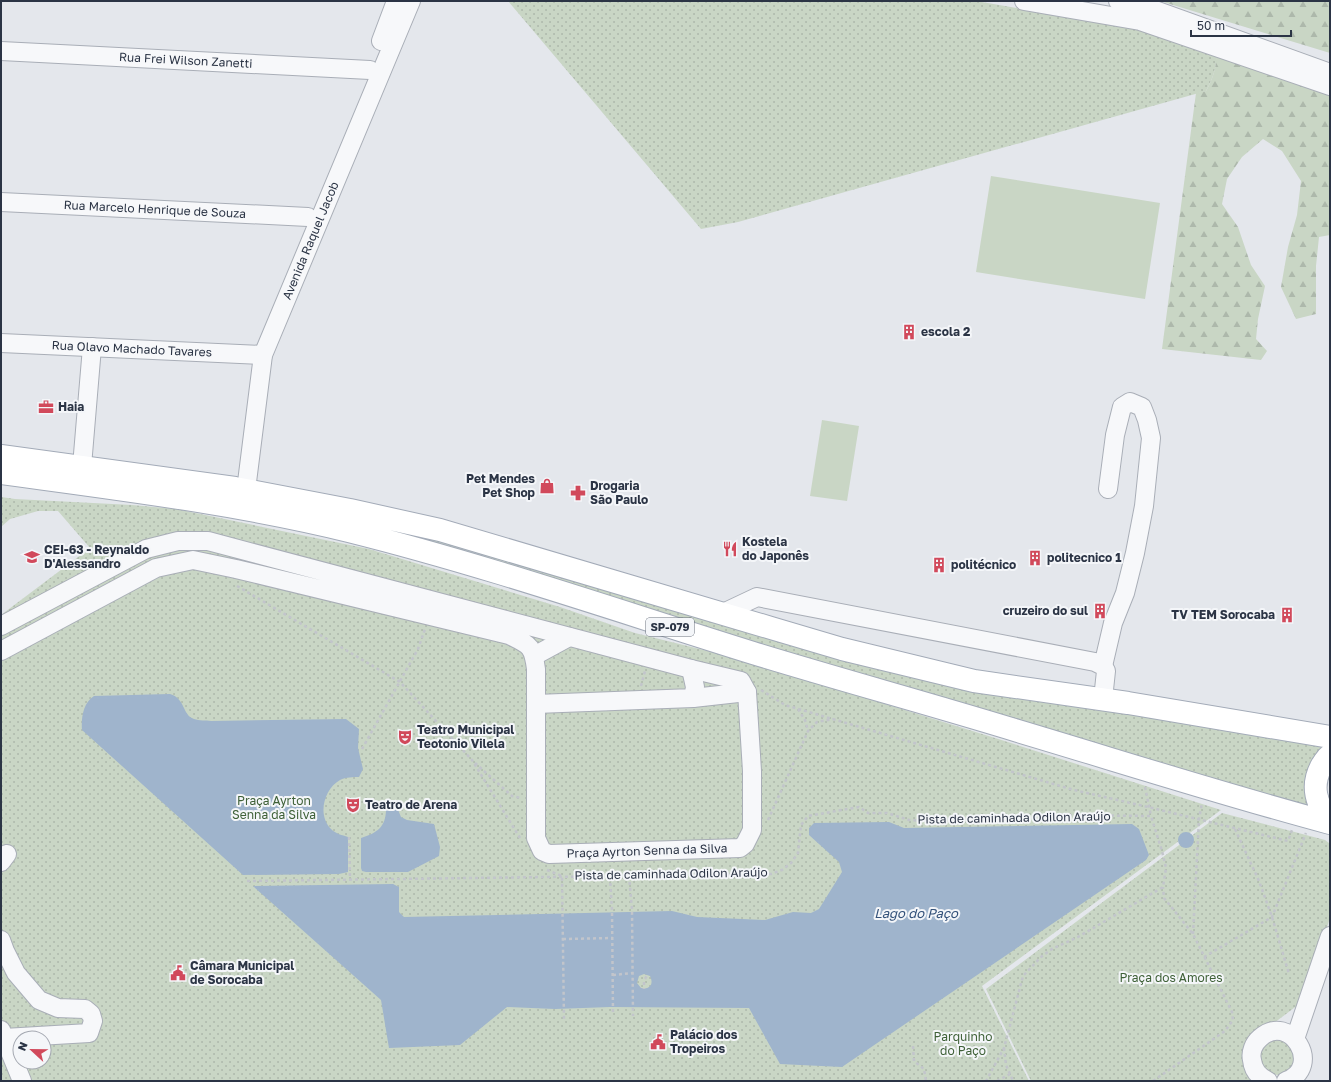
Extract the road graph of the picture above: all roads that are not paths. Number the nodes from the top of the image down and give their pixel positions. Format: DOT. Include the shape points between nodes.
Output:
graph roads {
  1 [pos="396,1"];
  2 [pos="411,1"];
  3 [pos="1024,1"];
  4 [pos="1118,1"];
  5 [pos="1,51"];
  6 [pos="370,70"];
  7 [pos="1330,73"];
  8 [pos="1330,86"];
  9 [pos="1,202"];
  10 [pos="308,217"];
  11 [pos="1,343"];
  12 [pos="92,347"];
  13 [pos="257,354"];
  14 [pos="1,456"];
  15 [pos="82,466"];
  16 [pos="1,473"];
  17 [pos="240,489"];
  18 [pos="1108,489"];
  19 [pos="721,614"];
  20 [pos="1,626"];
  21 [pos="569,637"];
  22 [pos="532,650"];
  23 [pos="1,651"];
  24 [pos="1103,666"];
  25 [pos="691,669"];
  26 [pos="746,692"];
  27 [pos="694,698"];
  28 [pos="1103,700"];
  29 [pos="536,704"];
  30 [pos="1330,737"];
  31 [pos="1330,756"];
  32 [pos="1317,819"];
  33 [pos="1330,936"];
  34 [pos="1,940"];
  35 [pos="3,1034"];
  36 [pos="1295,1039"];
  37 [pos="1295,1079"];
  38 [pos="22,1081"];
  39 [pos="1268,1081"];
  1 -- 6 [label="street, Avenida Raquel Jacob"];
  2 -- 13 [label="street, Avenida Raquel Jacob"];
  3 -- 8 [label="street" via="1140,21"];
  4 -- 7 [label="street" via="1141,5"];
  5 -- 6 [label="street, Rua Frei Wilson Zanetti"];
  6 -- 10 [label="street, Avenida Raquel Jacob"];
  9 -- 10 [label="street, Rua Marcelo Henrique de Souza"];
  10 -- 13 [label="street, Avenida Raquel Jacob"];
  11 -- 12 [label="street, Rua Olavo Machado Tavares"];
  12 -- 13 [label="street, Rua Olavo Machado Tavares"];
  12 -- 15 [label="street"];
  13 -- 17 [label="street, Avenida Raquel Jacob"];
  14 -- 15 [label="main road, SP-079"];
  15 -- 17 [label="main road, SP-079"];
  16 -- 32 [label="main road, SP-079" via="153,493 240,508 425,551 757,654"];
  17 -- 19 [label="main road, SP-079" via="440,530"];
  18 -- 24 [label="street" via="1115,435 1122,407 1130,402 1142,407 1147,420 1151,438 1149,459 1135,553 1125,593 1113,623"];
  19 -- 24 [label="street" via="757,597 1095,662"];
  19 -- 28 [label="main road, SP-079" via="842,649 974,681"];
  20 -- 21 [label="street" via="146,549 178,541 208,541"];
  21 -- 22 [label="street"];
  21 -- 25 [label="street"];
  22 -- 23 [label="street" via="510,635 193,560 156,568"];
  22 -- 29 [label="street, Praça Ayrton Senna da Silva" via="536,669"];
  24 -- 28 [label="street" via="1106,671"];
  25 -- 26 [label="street" via="740,681"];
  25 -- 27 [label="street" via="695,687"];
  26 -- 27 [label="street"];
  26 -- 29 [label="street, Praça Ayrton Senna da Silva" via="752,771 752,830 740,848 548,854 542,850 536,838"];
  27 -- 29 [label="street"];
  28 -- 30 [label="main road, SP-079"];
  31 -- 32 [label="main road" via="1316,775 1315,791 1321,810"];
  33 -- 36 [label="street"];
  34 -- 35 [label="street" via="16,972 39,1000 58,1008 84,1009 91,1014 93,1021 89,1033"];
  35 -- 38 [label="street"];
  36 -- 37 [label="street" via="1303,1053 1303,1061"];
  36 -- 39 [label="street" via="1280,1031 1264,1035 1257,1041 1251,1057 1253,1066 1257,1074"];
}
